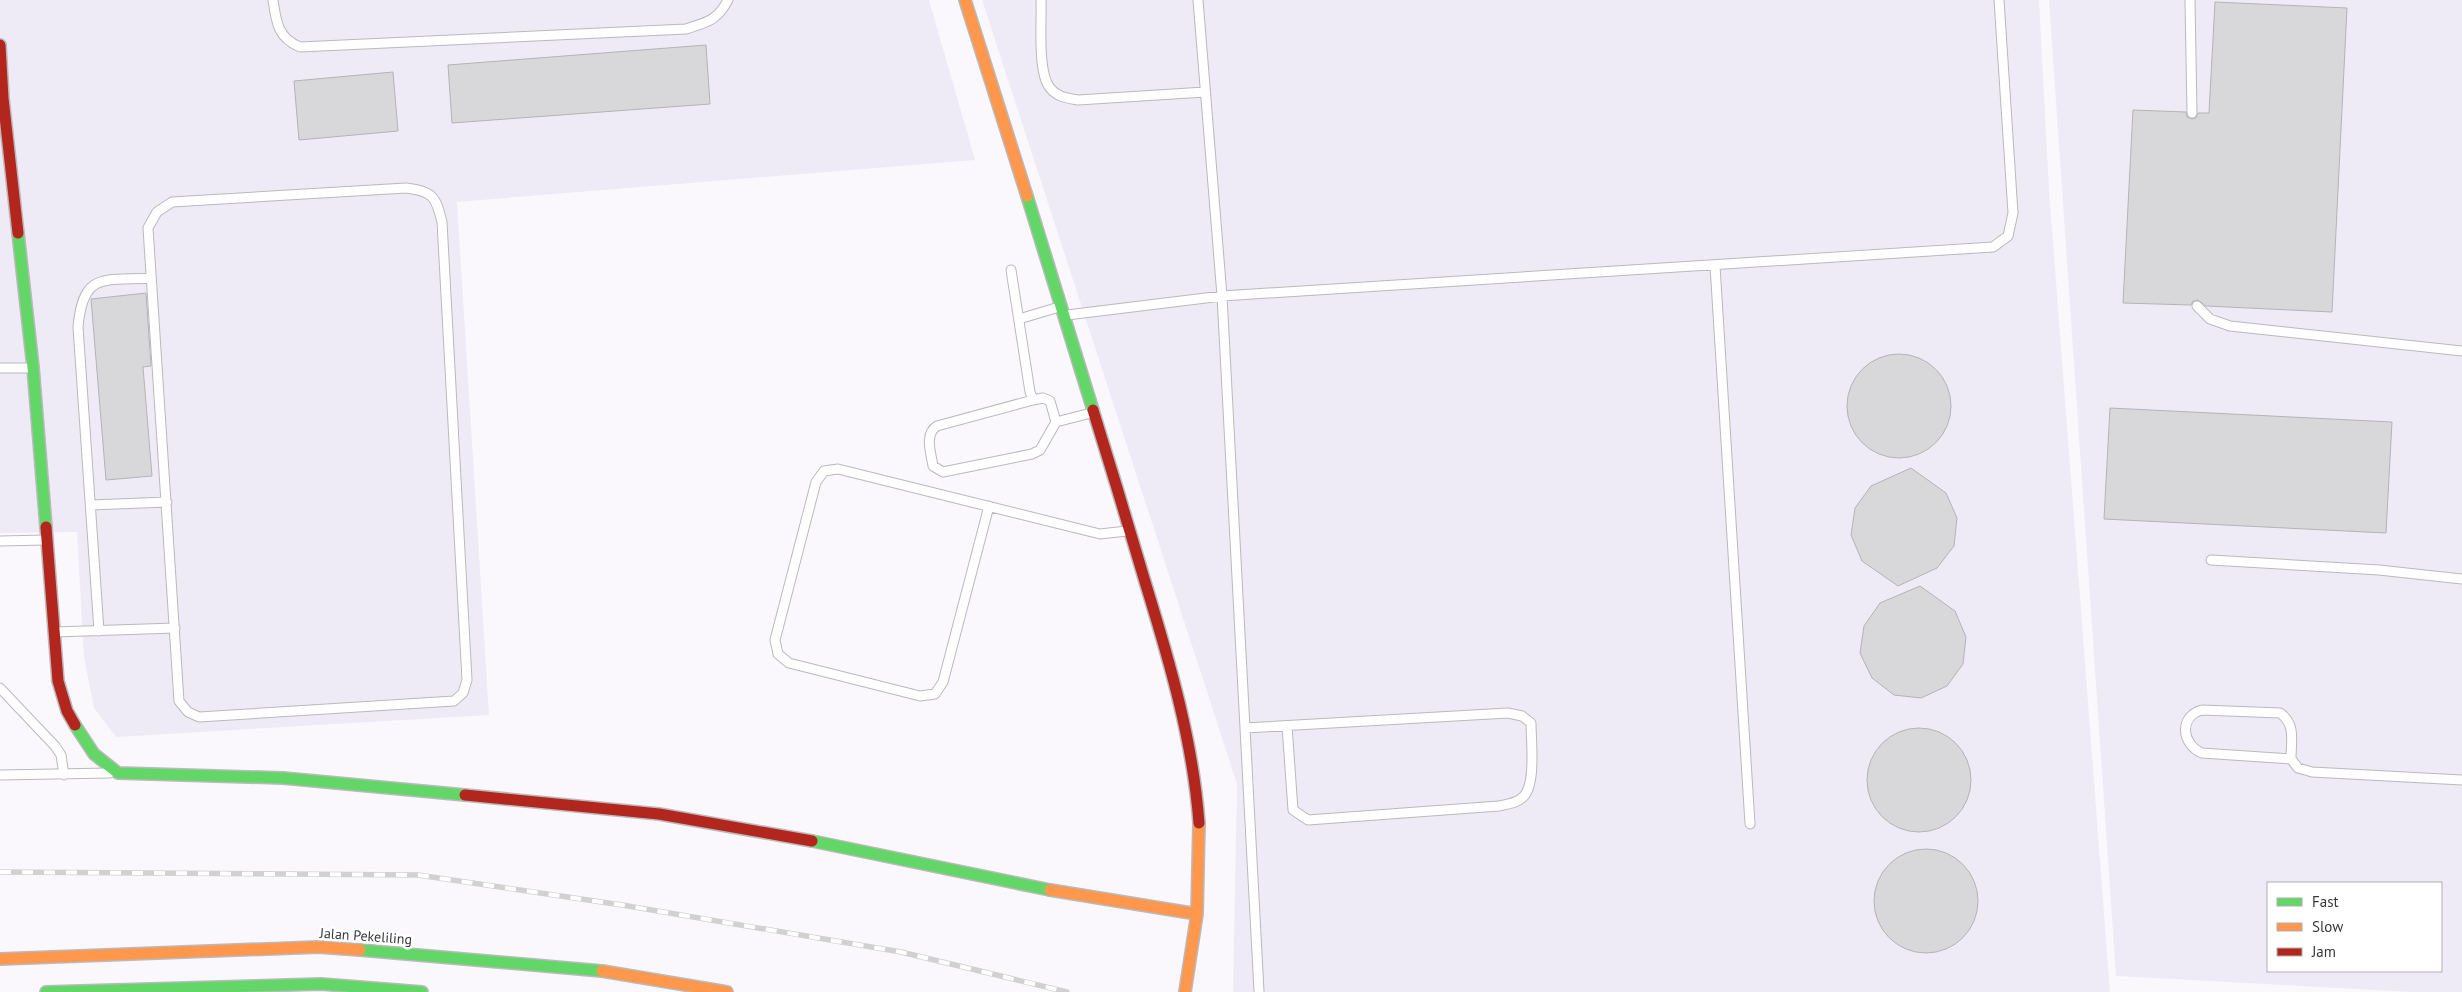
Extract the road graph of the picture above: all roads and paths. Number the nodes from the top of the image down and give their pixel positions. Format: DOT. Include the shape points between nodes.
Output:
graph roads {
  1 [pos="273,0"];
  2 [pos="728,0"];
  3 [pos="964,0"];
  4 [pos="1041,0"];
  5 [pos="1198,0"];
  6 [pos="1998,0"];
  7 [pos="2190,0"];
  8 [pos="0,44"];
  9 [pos="1205,92"];
  10 [pos="2,98"];
  11 [pos="2192,112"];
  12 [pos="1715,266"];
  13 [pos="1011,270"];
  14 [pos="151,278"];
  15 [pos="1222,296"];
  16 [pos="2197,306"];
  17 [pos="1063,311"];
  18 [pos="1019,319"];
  19 [pos="2462,351"];
  20 [pos="0,368"];
  21 [pos="33,368"];
  22 [pos="1033,400"];
  23 [pos="1094,413"];
  24 [pos="1056,422"];
  25 [pos="167,502"];
  26 [pos="91,505"];
  27 [pos="988,506"];
  28 [pos="1129,530"];
  29 [pos="48,540"];
  30 [pos="0,541"];
  31 [pos="2211,560"];
  32 [pos="2462,579"];
  33 [pos="175,628"];
  34 [pos="99,631"];
  35 [pos="54,632"];
  36 [pos="0,688"];
  37 [pos="1287,726"];
  38 [pos="1245,728"];
  39 [pos="2291,759"];
  40 [pos="118,773"];
  41 [pos="0,775"];
  42 [pos="64,775"];
  43 [pos="2462,780"];
  44 [pos="1750,824"];
  45 [pos="1197,914"];
  46 [pos="0,960"];
  47 [pos="1259,991"];
  48 [pos="46,992"];
  49 [pos="422,992"];
  50 [pos="727,992"];
  51 [pos="1185,992"];
  1 -- 2 [label="lane" via="276,26 283,37 300,47 686,29 713,20"];
  3 -- 17 [label="street"];
  4 -- 9 [label="lane" via="1044,74 1050,88 1060,97 1078,100"];
  5 -- 9 [label="lane"];
  6 -- 12 [label="lane" via="2013,213 2010,231 2002,242 1983,249"];
  7 -- 11 [label="lane"];
  8 -- 10 [label="street"];
  9 -- 15 [label="lane"];
  10 -- 21 [label="street"];
  12 -- 15 [label="lane"];
  12 -- 44 [label="lane"];
  13 -- 18 [label="lane"];
  14 -- 25 [label="lane"];
  14 -- 26 [label="lane" via="103,282 88,288 82,299 78,327"];
  14 -- 33 [label="lane" via="148,228 157,212 172,202 406,188 424,190 437,201 442,222 467,680 463,693 454,701 199,717 188,712 179,701"];
  15 -- 17 [label="lane"];
  15 -- 38 [label="lane"];
  16 -- 19 [label="lane" via="2210,319 2230,326"];
  17 -- 18 [label="lane"];
  17 -- 23 [label="street"];
  18 -- 22 [label="lane"];
  20 -- 21 [label="lane"];
  21 -- 29 [label="street"];
  22 -- 24 [label="lane" via="1043,398 1050,401"];
  22 -- 24 [label="lane" via="937,426 929,436 933,466 943,472 1032,454 1040,450"];
  23 -- 24 [label="lane"];
  23 -- 28 [label="street"];
  25 -- 26 [label="lane"];
  25 -- 33 [label="lane"];
  26 -- 34 [label="lane"];
  27 -- 27 [label="lane" via="838,469 824,471 816,482 775,640 778,654 789,663 920,696 935,694 944,682"];
  27 -- 28 [label="lane" via="1100,534"];
  28 -- 45 [label="street" via="1171,667 1194,778 1200,833"];
  29 -- 30 [label="lane"];
  29 -- 35 [label="street"];
  31 -- 32 [label="lane" via="2379,570"];
  33 -- 34 [label="lane"];
  34 -- 35 [label="lane"];
  35 -- 40 [label="street" via="58,681 67,711 94,754"];
  36 -- 42 [label="lane" via="55,746 61,755"];
  37 -- 37 [label="lane" via="1508,713 1522,716 1531,723 1531,781 1525,795 1516,802 1499,806 1308,820 1293,810"];
  37 -- 38 [label="lane"];
  38 -- 47 [label="lane"];
  39 -- 39 [label="lane" via="2292,727 2288,718 2280,713 2202,710 2188,718 2187,741 2202,753"];
  39 -- 43 [label="lane" via="2298,768 2312,772"];
  40 -- 42 [label="lane"];
  40 -- 45 [label="street" via="283,778 659,814 854,849 1037,888"];
  41 -- 42 [label="lane"];
  45 -- 51 [label="street"];
  46 -- 50 [label="street, Jalan Pekeliling" via="319,946 590,969"];
  48 -- 49 [label="street" via="321,984"];
}
